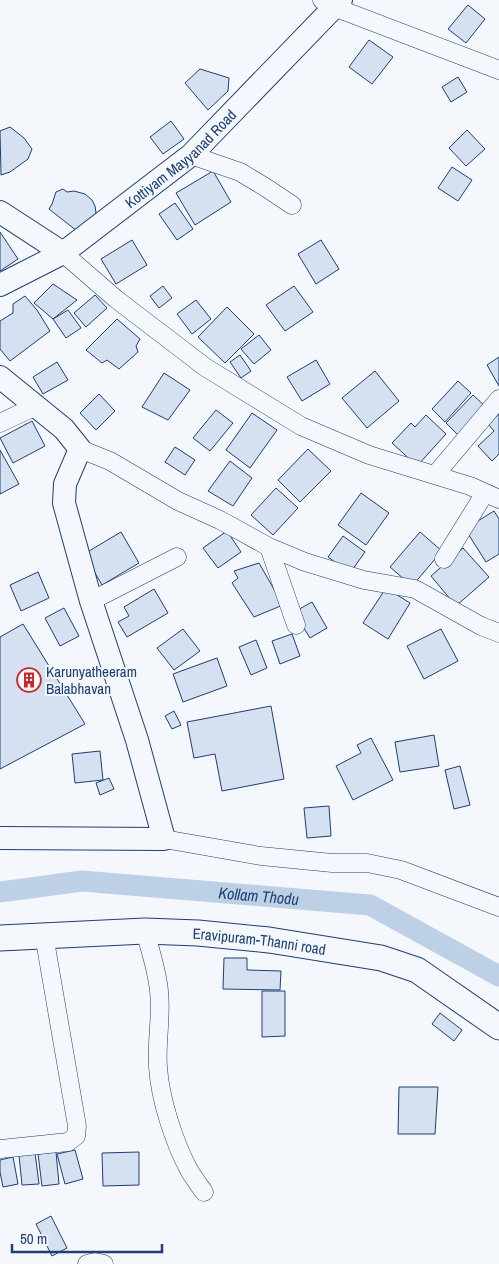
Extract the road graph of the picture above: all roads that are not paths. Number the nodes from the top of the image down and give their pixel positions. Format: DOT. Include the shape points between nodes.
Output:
graph roads {
  1 [pos="332,2"];
  2 [pos="499,70"];
  3 [pos="191,155"];
  4 [pos="292,205"];
  5 [pos="0,212"];
  6 [pos="63,253"];
  7 [pos="0,285"];
  8 [pos="0,376"];
  9 [pos="499,399"];
  10 [pos="36,406"];
  11 [pos="0,423"];
  12 [pos="80,449"];
  13 [pos="436,475"];
  14 [pos="492,496"];
  15 [pos="269,547"];
  16 [pos="177,557"];
  17 [pos="444,559"];
  18 [pos="91,601"];
  19 [pos="296,625"];
  20 [pos="499,633"];
  21 [pos="0,838"];
  22 [pos="164,839"];
  23 [pos="499,907"];
  24 [pos="145,931"];
  25 [pos="44,935"];
  26 [pos="0,938"];
  27 [pos="499,1027"];
  28 [pos="0,1149"];
  29 [pos="204,1192"];
  30 [pos="87,1264"];
  31 [pos="104,1264"];
  1 -- 2 [label="street"];
  1 -- 3 [label="street, Kottiyam Mayyanad Road"];
  3 -- 4 [label="street" via="240,172"];
  3 -- 6 [label="street, Kottiyam Mayyanad Road"];
  5 -- 6 [label="street"];
  6 -- 7 [label="street, Kottiyam Mayyanad Road"];
  6 -- 13 [label="street" via="116,299 205,367 301,426 369,455"];
  8 -- 10 [label="street"];
  9 -- 13 [label="street"];
  10 -- 11 [label="street"];
  10 -- 12 [label="street" via="64,429"];
  12 -- 15 [label="street" via="110,461 178,501"];
  12 -- 18 [label="street" via="65,484 64,502"];
  13 -- 14 [label="street"];
  14 -- 17 [label="street"];
  15 -- 19 [label="street"];
  15 -- 20 [label="street" via="364,580 415,589"];
  16 -- 18 [label="street"];
  18 -- 22 [label="street" via="137,740"];
  21 -- 22 [label="street"];
  22 -- 23 [label="street" via="261,856 367,864 401,870"];
  24 -- 25 [label="main road, Eravipuram-Thanni road"];
  24 -- 27 [label="main road, Eravipuram-Thanni road" via="269,940 381,958 417,970"];
  24 -- 29 [label="street" via="159,990 160,1086 177,1144 189,1171"];
  25 -- 26 [label="main road, Eravipuram-Thanni road"];
  25 -- 28 [label="street" via="77,1126 76,1136 68,1142"];
  30 -- 31 [label="street"];
}
